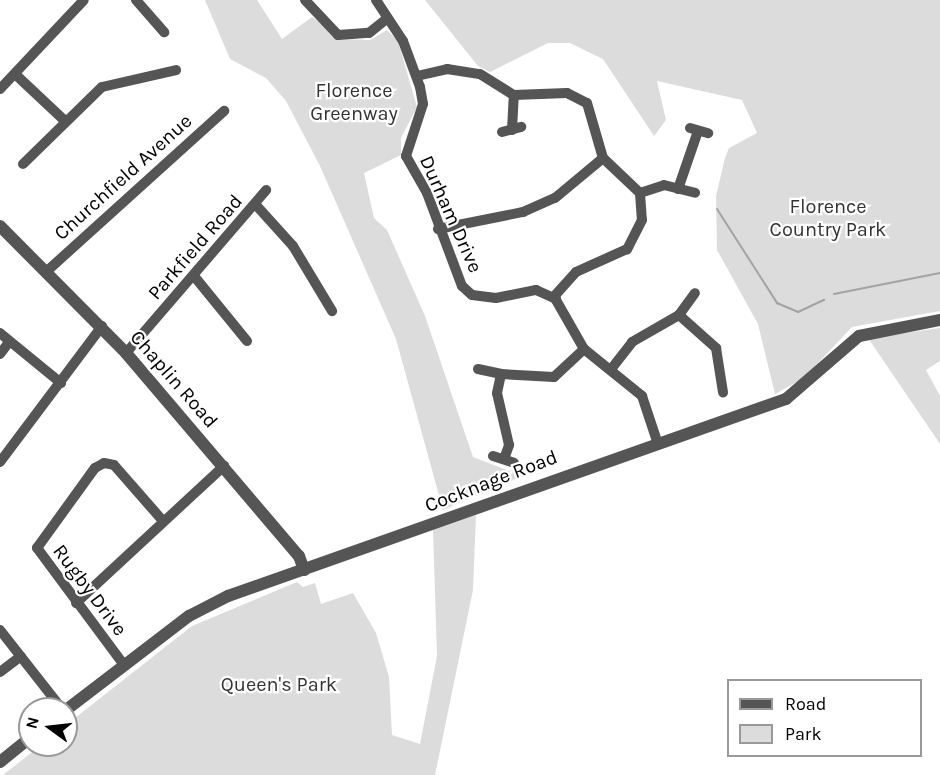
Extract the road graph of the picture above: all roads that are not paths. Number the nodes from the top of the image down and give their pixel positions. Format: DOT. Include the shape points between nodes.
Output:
graph roads {
  1 [pos="84,0"];
  2 [pos="136,0"];
  3 [pos="305,0"];
  4 [pos="376,0"];
  5 [pos="385,20"];
  6 [pos="164,32"];
  7 [pos="176,70"];
  8 [pos="15,74"];
  9 [pos="417,76"];
  10 [pos="0,89"];
  11 [pos="514,95"];
  12 [pos="224,111"];
  13 [pos="65,122"];
  14 [pos="512,130"];
  15 [pos="699,130"];
  16 [pos="603,158"];
  17 [pos="23,164"];
  18 [pos="678,189"];
  19 [pos="266,190"];
  20 [pos="640,193"];
  21 [pos="695,193"];
  22 [pos="256,205"];
  23 [pos="0,226"];
  24 [pos="438,229"];
  25 [pos="47,271"];
  26 [pos="194,276"];
  27 [pos="696,293"];
  28 [pos="556,298"];
  29 [pos="332,311"];
  30 [pos="679,315"];
  31 [pos="940,321"];
  32 [pos="102,326"];
  33 [pos="0,333"];
  34 [pos="247,341"];
  35 [pos="9,342"];
  36 [pos="584,349"];
  37 [pos="126,353"];
  38 [pos="0,354"];
  39 [pos="612,368"];
  40 [pos="478,369"];
  41 [pos="501,374"];
  42 [pos="61,383"];
  43 [pos="719,388"];
  44 [pos="657,441"];
  45 [pos="504,460"];
  46 [pos="0,462"];
  47 [pos="224,466"];
  48 [pos="163,521"];
  49 [pos="304,570"];
  50 [pos="76,603"];
  51 [pos="0,630"];
  52 [pos="21,656"];
  53 [pos="124,665"];
  54 [pos="0,672"];
  55 [pos="54,697"];
  56 [pos="78,699"];
  57 [pos="18,748"];
  58 [pos="0,762"];
  1 -- 8 [label="street"];
  2 -- 6 [label="street"];
  3 -- 5 [label="street" via="338,35 369,33"];
  4 -- 5 [label="street, Durham Drive"];
  5 -- 9 [label="street, Durham Drive" via="403,41"];
  7 -- 13 [label="street" via="102,87"];
  8 -- 10 [label="street"];
  8 -- 13 [label="street"];
  9 -- 11 [label="street" via="447,69 480,74"];
  9 -- 24 [label="street, Durham Drive" via="423,104 406,156"];
  11 -- 14 [label="street"];
  11 -- 16 [label="street" via="579,97 587,103"];
  12 -- 25 [label="street, Churchfield Avenue"];
  13 -- 17 [label="street"];
  15 -- 18 [label="street"];
  16 -- 20 [label="street"];
  16 -- 24 [label="street" via="555,198 523,212"];
  18 -- 20 [label="street" via="664,185"];
  18 -- 21 [label="street"];
  19 -- 22 [label="street, Parkfield Road"];
  20 -- 28 [label="street" via="642,220 627,249 576,272"];
  22 -- 26 [label="street, Parkfield Road"];
  22 -- 29 [label="street" via="293,246"];
  23 -- 25 [label="street, Chaplin Road"];
  24 -- 28 [label="street, Durham Drive" via="462,286 472,295 496,298 536,290"];
  25 -- 32 [label="street, Chaplin Road"];
  26 -- 34 [label="street"];
  26 -- 37 [label="street, Parkfield Road"];
  27 -- 30 [label="street"];
  28 -- 36 [label="street"];
  30 -- 39 [label="street" via="632,342"];
  30 -- 43 [label="street" via="716,348"];
  31 -- 44 [label="street, Cocknage Road" via="859,336 786,399"];
  32 -- 37 [label="street, Chaplin Road"];
  32 -- 42 [label="street"];
  33 -- 35 [label="street"];
  35 -- 38 [label="street"];
  35 -- 42 [label="street"];
  36 -- 39 [label="street"];
  36 -- 41 [label="street" via="554,376 527,379"];
  37 -- 47 [label="street, Chaplin Road"];
  39 -- 44 [label="street" via="642,396"];
  40 -- 41 [label="street"];
  41 -- 45 [label="street" via="496,393 509,445"];
  42 -- 46 [label="street"];
  44 -- 49 [label="street, Cocknage Road"];
  47 -- 48 [label="street"];
  47 -- 49 [label="street, Chaplin Road" via="299,556"];
  48 -- 50 [label="street"];
  48 -- 50 [label="street, Rugby Drive" via="114,465 95,468 37,548"];
  49 -- 53 [label="street, Cocknage Road" via="189,616"];
  50 -- 53 [label="street, Rugby Drive"];
  51 -- 52 [label="street"];
  52 -- 54 [label="street"];
  52 -- 55 [label="street"];
  53 -- 56 [label="street, Cocknage Road"];
  57 -- 58 [label="street"];
}
